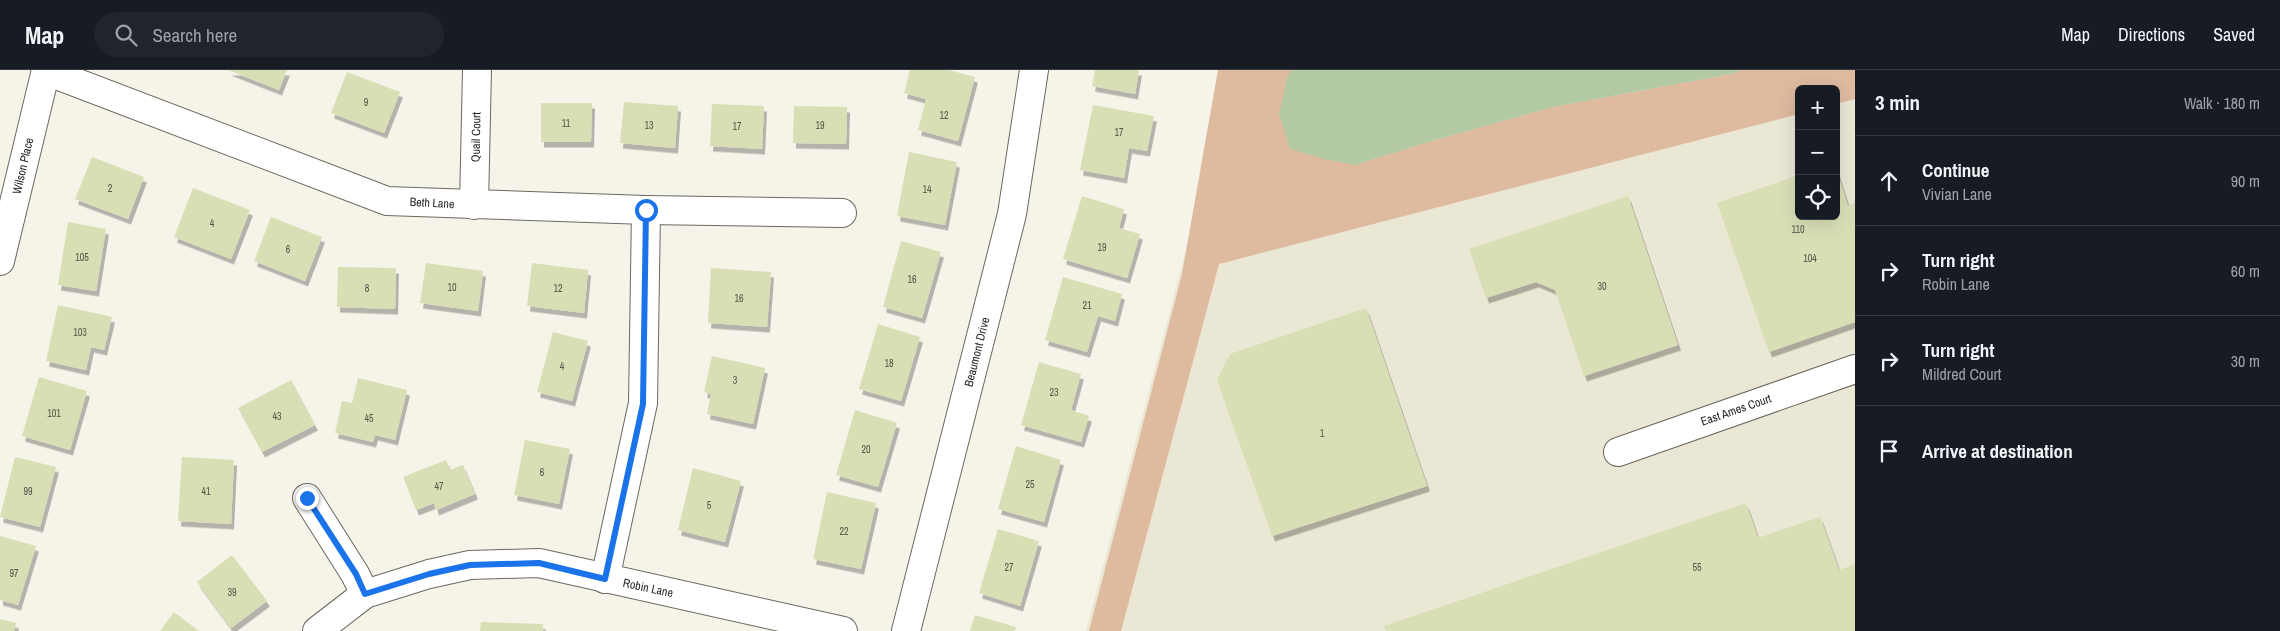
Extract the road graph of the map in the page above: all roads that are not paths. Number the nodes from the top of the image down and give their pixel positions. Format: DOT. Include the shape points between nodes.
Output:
graph roads {
  1 [pos="46,70"];
  2 [pos="477,70"];
  3 [pos="1034,70"];
  4 [pos="474,205"];
  5 [pos="646,210"];
  6 [pos="842,212"];
  7 [pos="0,261"];
  8 [pos="1855,369"];
  9 [pos="1618,452"];
  10 [pos="307,498"];
  11 [pos="605,579"];
  12 [pos="365,594"];
  13 [pos="317,631"];
  14 [pos="843,631"];
  15 [pos="906,631"];
  1 -- 4 [label="street, Beth Lane" via="387,201"];
  1 -- 7 [label="street, Wilson Place"];
  2 -- 4 [label="street, Quail Court"];
  3 -- 15 [label="street, Beaumont Drive" via="1012,214"];
  4 -- 5 [label="street, Beth Lane"];
  5 -- 6 [label="street, Beth Lane"];
  5 -- 11 [label="street" via="643,404"];
  8 -- 9 [label="street, East Ames Court"];
  10 -- 12 [label="street" via="356,574"];
  11 -- 12 [label="street, Robin Lane" via="539,563 470,565"];
  11 -- 14 [label="street, Robin Lane"];
  12 -- 13 [label="street, Robin Lane"];
}
